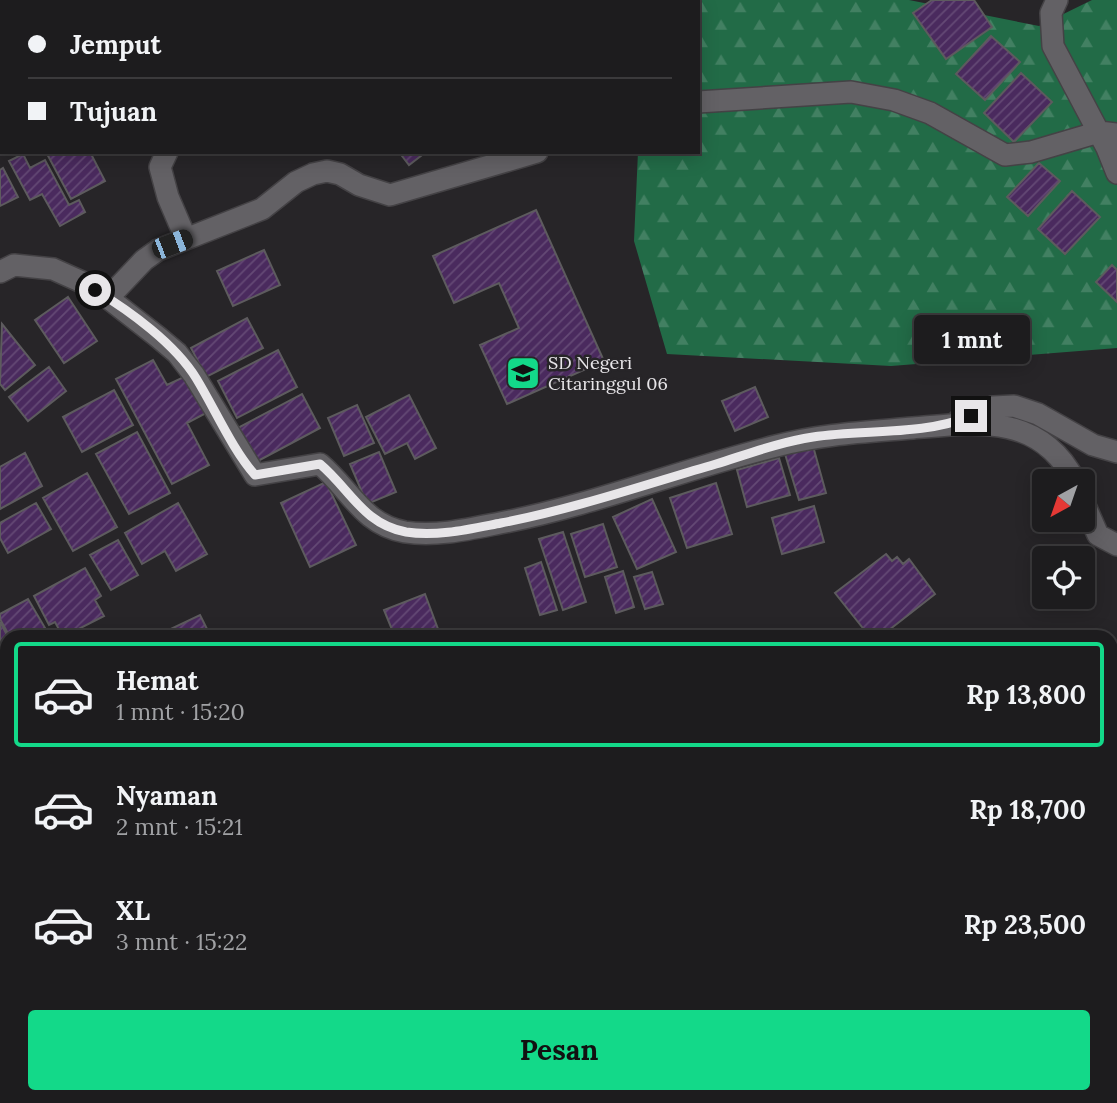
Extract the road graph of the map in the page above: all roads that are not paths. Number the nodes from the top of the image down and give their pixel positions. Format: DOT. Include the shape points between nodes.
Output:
graph roads {
  1 [pos="1056,0"];
  2 [pos="700,102"];
  3 [pos="1108,133"];
  4 [pos="166,154"];
  5 [pos="533,154"];
  6 [pos="1117,173"];
  7 [pos="186,239"];
  8 [pos="0,272"];
  9 [pos="108,298"];
  10 [pos="949,425"];
  11 [pos="1117,452"];
  12 [pos="1069,469"];
  13 [pos="1096,530"];
  14 [pos="1117,545"];
  1 -- 3 [label="street" via="1051,13 1053,46"];
  2 -- 3 [label="street" via="851,92 930,113 1005,155"];
  3 -- 6 [label="street"];
  4 -- 7 [label="street" via="160,167"];
  5 -- 7 [label="street" via="390,195 340,174 313,174 262,209"];
  7 -- 9 [label="street" via="144,260"];
  8 -- 9 [label="street" via="14,265 53,270"];
  9 -- 10 [label="street" via="177,354 255,475 320,464 375,522 406,532 455,532 555,512 813,437"];
  10 -- 11 [label="street" via="993,407 1014,406"];
  10 -- 12 [label="street" via="1026,431 1055,450"];
  13 -- 14 [label="street"];
}
